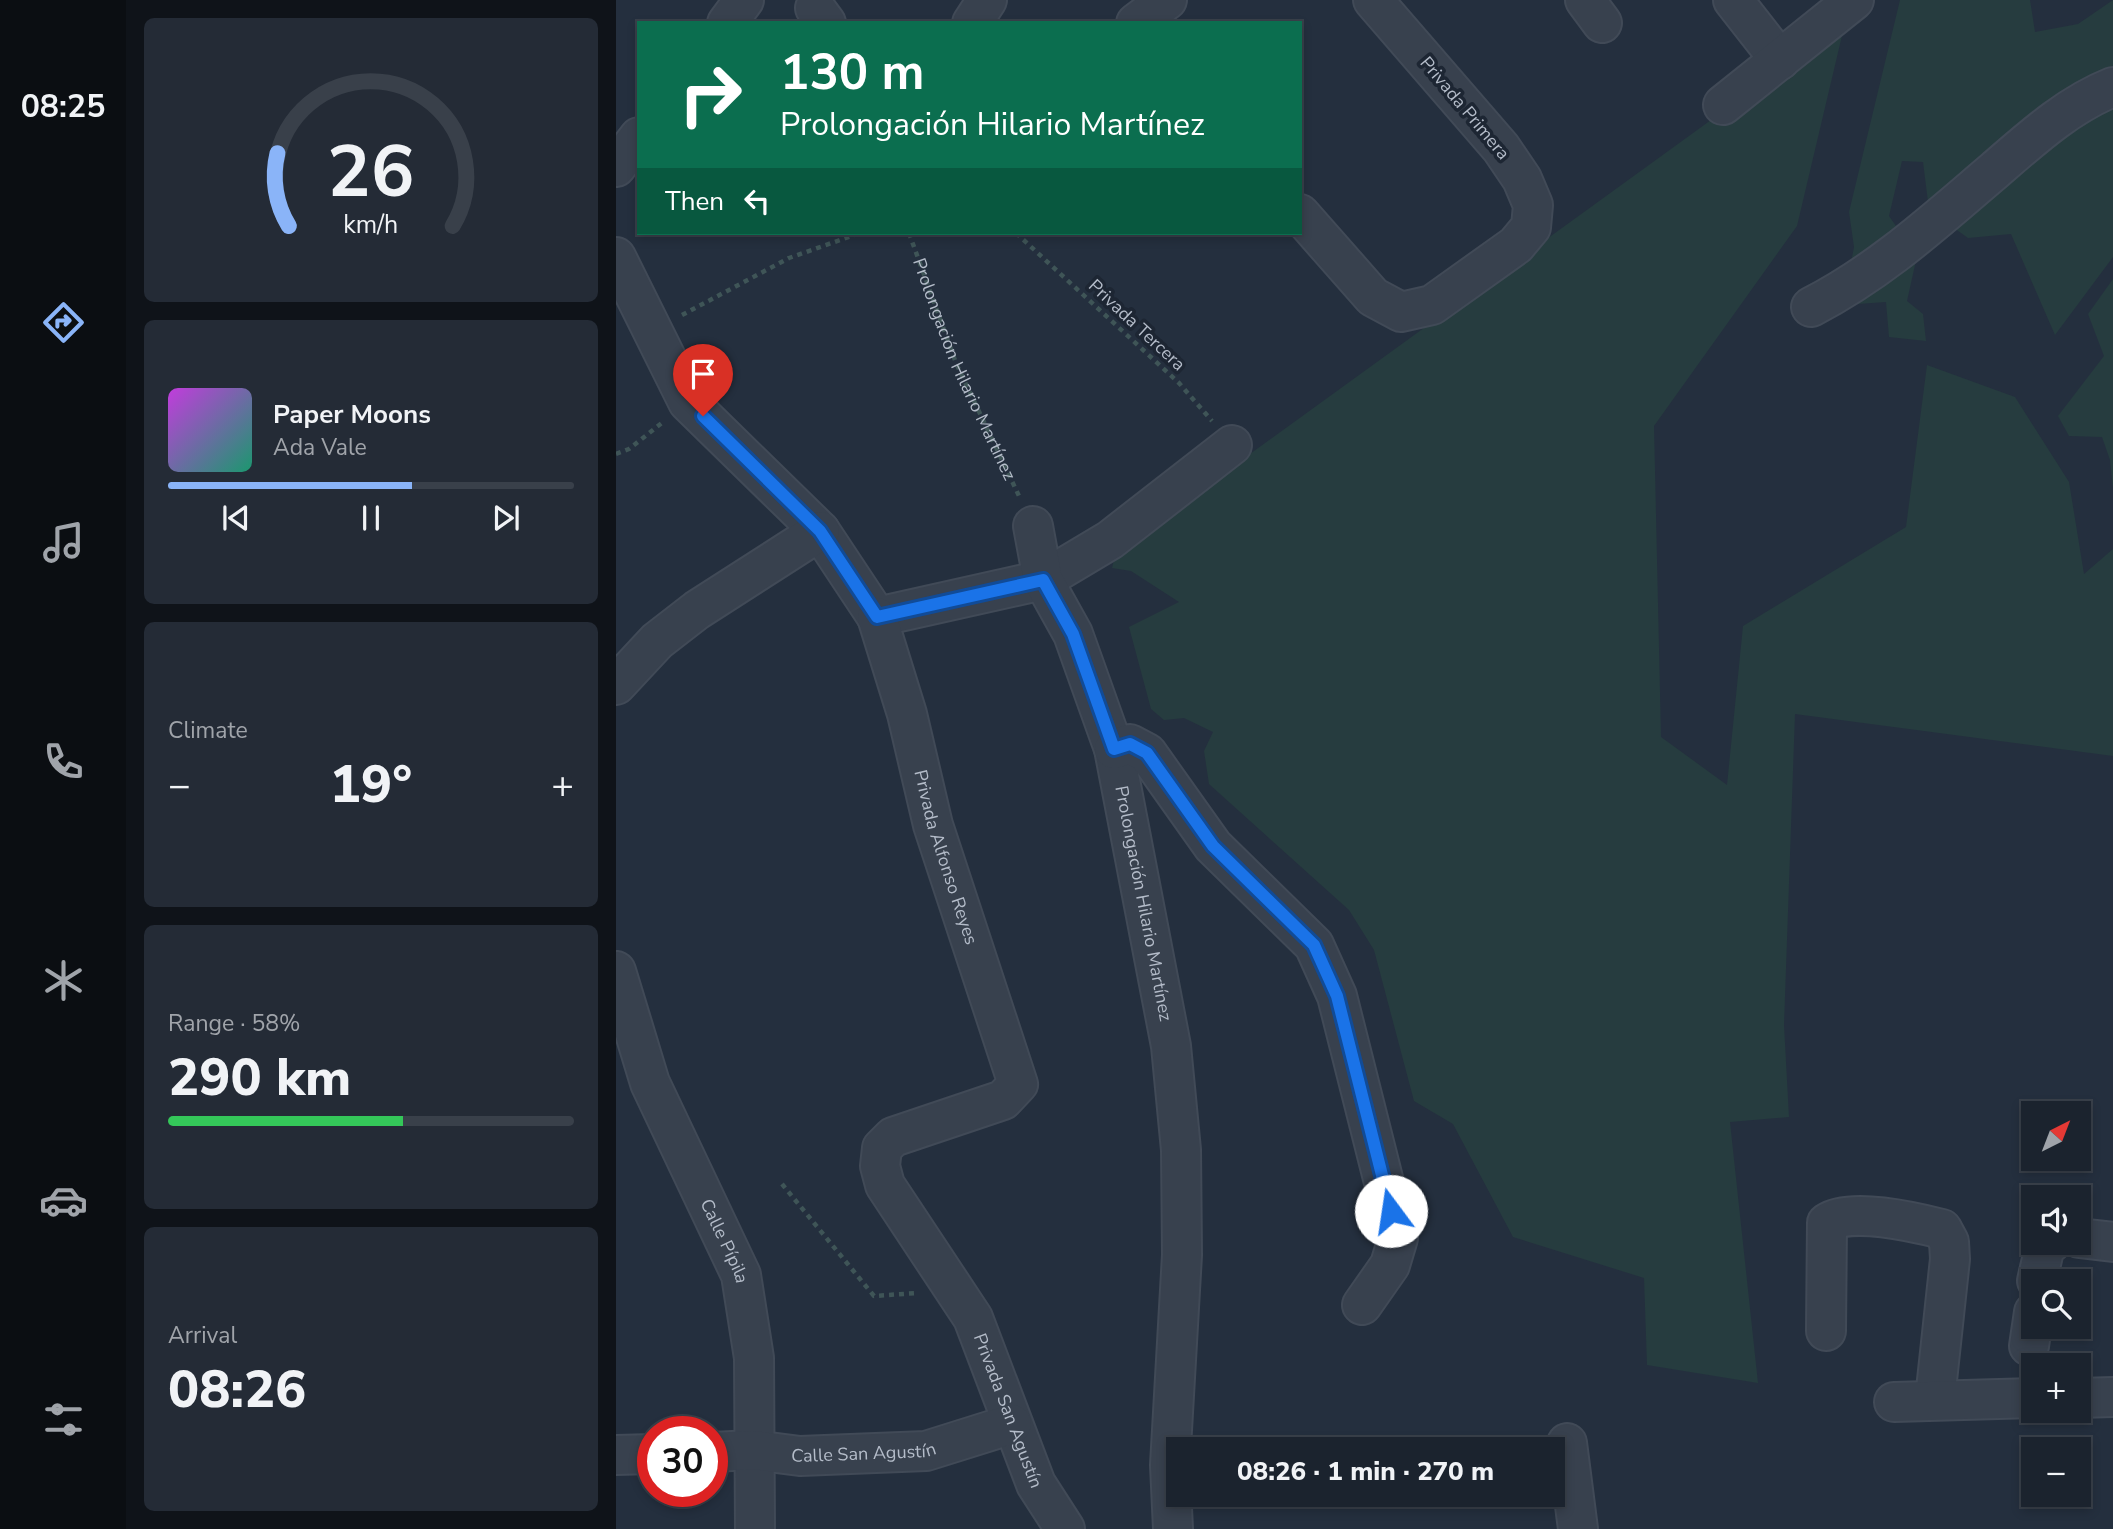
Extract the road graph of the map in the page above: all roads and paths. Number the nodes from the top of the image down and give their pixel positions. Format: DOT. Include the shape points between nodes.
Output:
graph roads {
  1 [pos="744,0"];
  2 [pos="987,0"];
  3 [pos="1167,0"];
  4 [pos="1373,0"];
  5 [pos="1733,0"];
  6 [pos="1854,0"];
  7 [pos="728,21"];
  8 [pos="973,21"];
  9 [pos="1139,21"];
  10 [pos="1780,60"];
  11 [pos="2113,87"];
  12 [pos="1723,104"];
  13 [pos="637,140"];
  14 [pos="616,167"];
  15 [pos="1302,216"];
  16 [pos="854,235"];
  17 [pos="910,235"];
  18 [pos="1018,235"];
  19 [pos="616,257"];
  20 [pos="1811,307"];
  21 [pos="653,331"];
  22 [pos="688,402"];
  23 [pos="1232,445"];
  24 [pos="616,454"];
  25 [pos="1033,526"];
  26 [pos="820,531"];
  27 [pos="1043,580"];
  28 [pos="877,617"];
  29 [pos="616,685"];
  30 [pos="1114,749"];
  31 [pos="616,971"];
  32 [pos="1013,1093"];
  33 [pos="782,1184"];
  34 [pos="2091,1239"];
  35 [pos="2113,1242"];
  36 [pos="956,1290"];
  37 [pos="1362,1305"];
  38 [pos="1826,1331"];
  39 [pos="2113,1397"];
  40 [pos="2021,1398"];
  41 [pos="2091,1398"];
  42 [pos="1935,1399"];
  43 [pos="1894,1402"];
  44 [pos="1012,1424"];
  45 [pos="1567,1443"];
  46 [pos="753,1450"];
  47 [pos="728,1451"];
  48 [pos="637,1454"];
  49 [pos="616,1455"];
  50 [pos="755,1529"];
  51 [pos="1065,1529"];
  52 [pos="1172,1529"];
  53 [pos="1578,1529"];
  1 -- 7 [label="street"];
  2 -- 8 [label="street"];
  3 -- 9 [label="street"];
  4 -- 15 [label="street, Privada Primera" via="1501,148 1533,205 1531,227 1516,245 1432,304 1401,312 1373,298"];
  5 -- 10 [label="street"];
  6 -- 10 [label="street"];
  10 -- 12 [label="street"];
  11 -- 20 [label="street" via="2088,97 2045,127 1858,283"];
  13 -- 14 [label="street"];
  16 -- 21 [label="path" via="789,257"];
  17 -- 25 [label="path, Prolongación Hilario Martínez" via="956,363"];
  18 -- 23 [label="path, Privada Tercera" via="1179,383"];
  19 -- 21 [label="street, Privada Alfonso Reyes"];
  21 -- 22 [label="street, Privada Alfonso Reyes"];
  22 -- 24 [label="path" via="629,449"];
  22 -- 26 [label="street, Privada Alfonso Reyes"];
  23 -- 27 [label="street" via="1110,540"];
  25 -- 27 [label="street, Prolongación Hilario Martínez"];
  26 -- 28 [label="street, Privada Alfonso Reyes"];
  26 -- 29 [label="street" via="697,610 657,641"];
  27 -- 28 [label="street"];
  27 -- 30 [label="street, Prolongación Hilario Martínez" via="1073,634"];
  28 -- 32 [label="street, Privada Alfonso Reyes" via="948,876 1017,1074"];
  30 -- 37 [label="street" via="1130,744 1147,753 1213,846 1314,945 1337,996 1398,1238 1390,1265"];
  30 -- 52 [label="street, Prolongación Hilario Martínez" via="1171,1046 1181,1150 1182,1255 1170,1465"];
  31 -- 46 [label="street, Calle Pípila" via="650,1083 741,1275 754,1358"];
  32 -- 36 [label="street, Privada San Agustín" via="893,1137 882,1148 885,1185"];
  33 -- 36 [label="path" via="874,1296"];
  34 -- 35 [label="street"];
  36 -- 44 [label="street, Privada San Agustín" via="987,1353"];
  38 -- 42 [label="street" via="1827,1223 1837,1216 1859,1216 1942,1229 1950,1259"];
  39 -- 41 [label="street"];
  40 -- 42 [label="street"];
  42 -- 43 [label="street"];
  44 -- 46 [label="street, Calle San Agustín" via="926,1451 800,1456"];
  44 -- 51 [label="street, Privada San Agustín" via="1036,1484"];
  45 -- 53 [label="street"];
  46 -- 47 [label="street, Calle San Agustín"];
  46 -- 50 [label="street, Calle Pípila"];
  48 -- 49 [label="street"];
}
